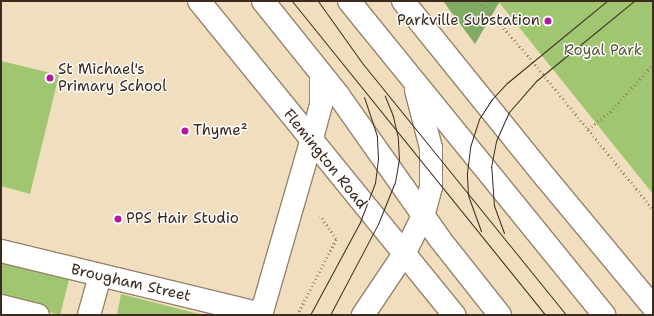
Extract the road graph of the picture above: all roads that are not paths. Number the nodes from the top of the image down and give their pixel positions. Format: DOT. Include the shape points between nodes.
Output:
graph roads {
  1 [pos="199,1"];
  2 [pos="263,1"];
  3 [pos="349,1"];
  4 [pos="403,1"];
  5 [pos="321,74"];
  6 [pos="408,75"];
  7 [pos="311,142"];
  8 [pos="423,216"];
  9 [pos="1,251"];
  10 [pos="404,254"];
  11 [pos="100,276"];
  12 [pos="1,306"];
  13 [pos="653,307"];
  14 [pos="38,315"];
  15 [pos="89,315"];
  16 [pos="262,315"];
  17 [pos="363,315"];
  18 [pos="454,315"];
  19 [pos="500,315"];
  20 [pos="604,315"];
  1 -- 7 [label="main road, Flemington Road"];
  2 -- 5 [label="main road"];
  3 -- 6 [label="main road"];
  4 -- 13 [label="main road"];
  5 -- 7 [label="main road" via="321,105"];
  5 -- 8 [label="main road" via="360,124"];
  6 -- 8 [label="main road" via="424,113 432,148 431,187"];
  6 -- 20 [label="main road" via="466,142"];
  7 -- 10 [label="main road, Flemington Road"];
  7 -- 16 [label="main road"];
  8 -- 10 [label="main road"];
  8 -- 19 [label="main road"];
  9 -- 11 [label="main road, Brougham Street"];
  10 -- 17 [label="main road"];
  10 -- 18 [label="main road, Flemington Road"];
  11 -- 15 [label="main road"];
  11 -- 16 [label="main road, Brougham Street"];
  12 -- 14 [label="main road"];
}
